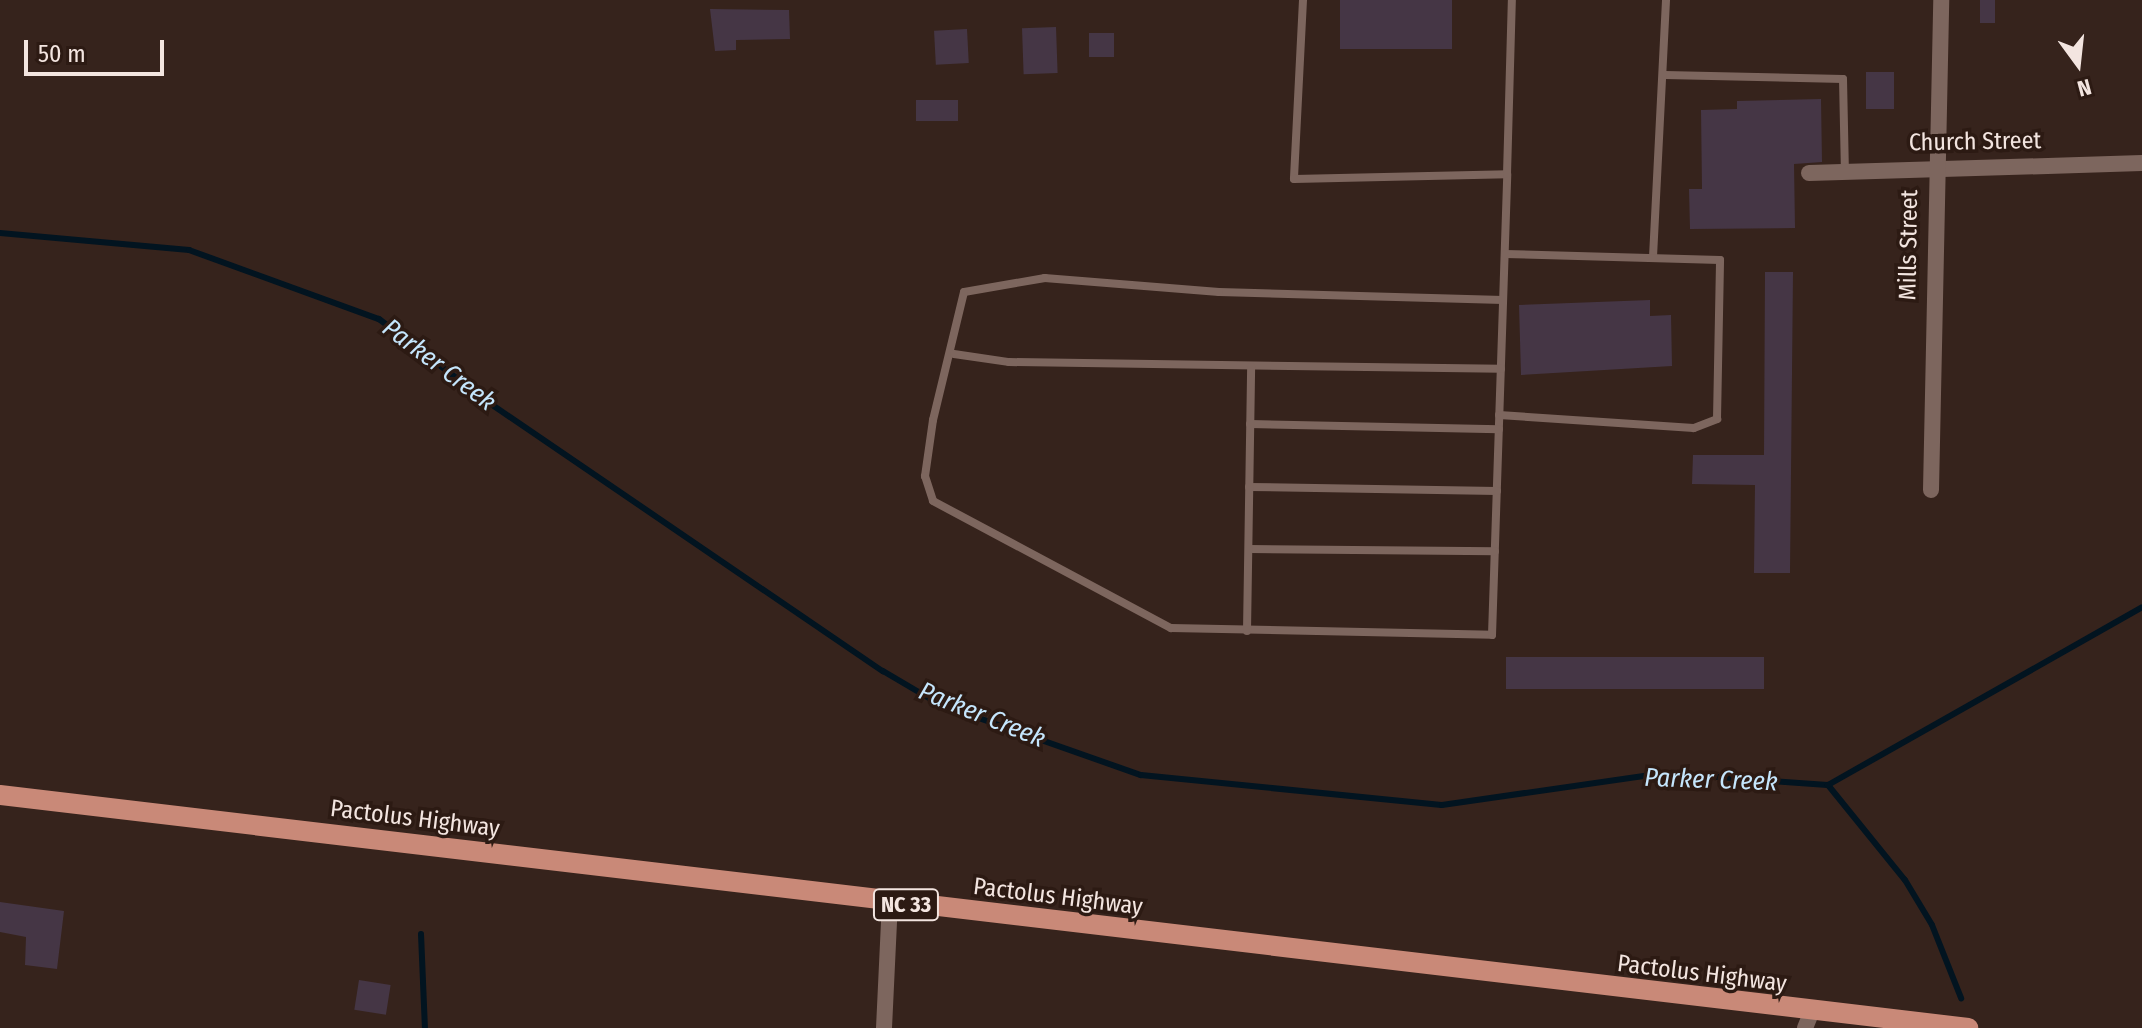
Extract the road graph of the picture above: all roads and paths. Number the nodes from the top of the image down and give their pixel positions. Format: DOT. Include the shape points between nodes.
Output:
graph roads {
  1 [pos="1303,0"];
  2 [pos="1512,0"];
  3 [pos="1666,0"];
  4 [pos="1941,0"];
  5 [pos="1665,75"];
  6 [pos="2142,163"];
  7 [pos="1934,167"];
  8 [pos="1845,171"];
  9 [pos="1809,173"];
  10 [pos="1507,174"];
  11 [pos="1505,254"];
  12 [pos="1653,257"];
  13 [pos="1503,300"];
  14 [pos="954,354"];
  15 [pos="1251,367"];
  16 [pos="1501,369"];
  17 [pos="1499,415"];
  18 [pos="1250,424"];
  19 [pos="1499,429"];
  20 [pos="1249,487"];
  21 [pos="1931,490"];
  22 [pos="1497,491"];
  23 [pos="1249,549"];
  24 [pos="1495,551"];
  25 [pos="1247,631"];
  26 [pos="0,795"];
  27 [pos="890,903"];
  28 [pos="1808,1021"];
  29 [pos="884,1028"];
  30 [pos="1968,1028"];
  1 -- 10 [label="lane" via="1294,179"];
  2 -- 10 [label="lane"];
  3 -- 5 [label="lane"];
  4 -- 7 [label="street, Mills Street"];
  5 -- 8 [label="lane" via="1843,79"];
  5 -- 12 [label="lane"];
  6 -- 7 [label="street, Church Street"];
  7 -- 8 [label="street, Church Street"];
  7 -- 21 [label="street, Mills Street"];
  8 -- 9 [label="street, Church Street"];
  10 -- 11 [label="lane"];
  11 -- 12 [label="lane"];
  11 -- 13 [label="lane"];
  12 -- 17 [label="lane" via="1720,260 1717,419 1694,428"];
  13 -- 14 [label="lane" via="1233,293 1045,278 964,292 954,312"];
  13 -- 16 [label="lane"];
  14 -- 15 [label="lane" via="1009,362"];
  14 -- 25 [label="lane" via="927,462 933,501 988,536 1075,571 1157,622"];
  15 -- 16 [label="lane"];
  15 -- 18 [label="lane"];
  16 -- 17 [label="lane"];
  17 -- 19 [label="lane"];
  18 -- 19 [label="lane"];
  18 -- 20 [label="lane"];
  19 -- 22 [label="lane"];
  20 -- 22 [label="lane"];
  20 -- 23 [label="lane"];
  22 -- 24 [label="lane"];
  23 -- 24 [label="lane"];
  23 -- 25 [label="lane"];
  24 -- 25 [label="lane" via="1492,635"];
  26 -- 27 [label="main road, Pactolus Highway / NC 33"];
  27 -- 28 [label="main road, Pactolus Highway / NC 33"];
  27 -- 29 [label="street"];
  28 -- 30 [label="main road, Pactolus Highway / NC 33"];
}
